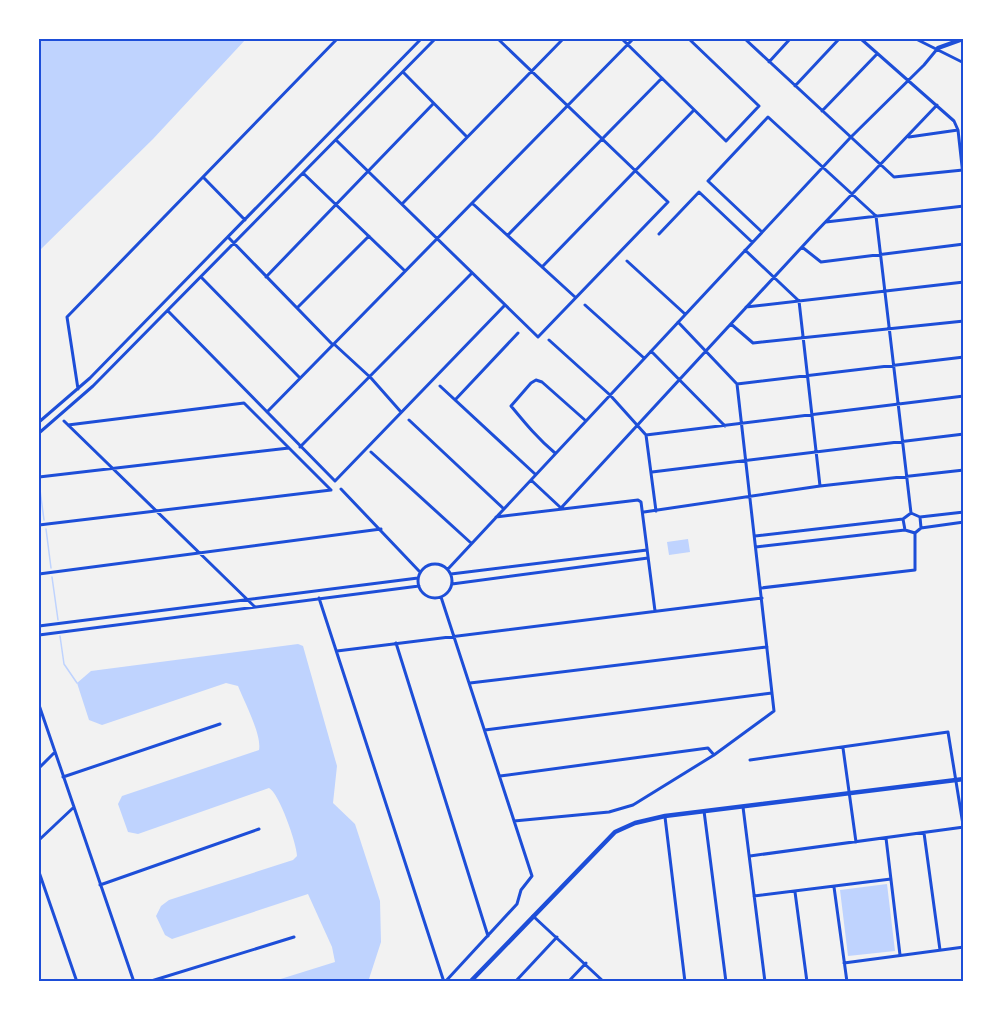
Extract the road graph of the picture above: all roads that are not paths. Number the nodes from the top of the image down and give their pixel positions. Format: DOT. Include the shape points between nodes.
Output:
graph roads {
  1 [pos="337,39"];
  2 [pos="421,39"];
  3 [pos="435,39"];
  4 [pos="498,39"];
  5 [pos="563,39"];
  6 [pos="622,39"];
  7 [pos="633,39"];
  8 [pos="689,39"];
  9 [pos="745,39"];
  10 [pos="790,39"];
  11 [pos="839,39"];
  12 [pos="861,39"];
  13 [pos="916,39"];
  14 [pos="963,39"];
  15 [pos="926,41"];
  16 [pos="627,45"];
  17 [pos="938,48"];
  18 [pos="878,54"];
  19 [pos="769,62"];
  20 [pos="964,63"];
  21 [pos="532,71"];
  22 [pos="403,72"];
  23 [pos="662,78"];
  24 [pos="907,81"];
  25 [pos="795,86"];
  26 [pos="433,104"];
  27 [pos="937,105"];
  28 [pos="568,106"];
  29 [pos="694,110"];
  30 [pos="822,111"];
  31 [pos="958,130"];
  32 [pos="466,137"];
  33 [pos="907,137"];
  34 [pos="850,138"];
  35 [pos="602,139"];
  36 [pos="336,140"];
  37 [pos="879,164"];
  38 [pos="823,166"];
  39 [pos="963,170"];
  40 [pos="368,171"];
  41 [pos="636,172"];
  42 [pos="303,173"];
  43 [pos="204,178"];
  44 [pos="964,184"];
  45 [pos="852,193"];
  46 [pos="472,203"];
  47 [pos="336,204"];
  48 [pos="402,204"];
  49 [pos="964,206"];
  50 [pos="876,216"];
  51 [pos="245,220"];
  52 [pos="824,222"];
  53 [pos="762,232"];
  54 [pos="659,234"];
  55 [pos="508,235"];
  56 [pos="369,236"];
  57 [pos="228,237"];
  58 [pos="437,239"];
  59 [pos="753,242"];
  60 [pos="234,243"];
  61 [pos="964,244"];
  62 [pos="802,247"];
  63 [pos="745,250"];
  64 [pos="881,255"];
  65 [pos="627,261"];
  66 [pos="542,267"];
  67 [pos="405,271"];
  68 [pos="472,273"];
  69 [pos="266,277"];
  70 [pos="775,277"];
  71 [pos="201,278"];
  72 [pos="964,282"];
  73 [pos="885,291"];
  74 [pos="575,297"];
  75 [pos="799,301"];
  76 [pos="505,304"];
  77 [pos="585,305"];
  78 [pos="746,307"];
  79 [pos="297,308"];
  80 [pos="168,311"];
  81 [pos="685,314"];
  82 [pos="964,321"];
  83 [pos="678,322"];
  84 [pos="731,324"];
  85 [pos="890,329"];
  86 [pos="518,333"];
  87 [pos="803,338"];
  88 [pos="549,340"];
  89 [pos="333,344"];
  90 [pos="651,351"];
  91 [pos="706,351"];
  92 [pos="964,357"];
  93 [pos="644,358"];
  94 [pos="894,366"];
  95 [pos="807,376"];
  96 [pos="300,378"];
  97 [pos="371,378"];
  98 [pos="680,380"];
  99 [pos="737,384"];
  100 [pos="440,386"];
  101 [pos="78,390"];
  102 [pos="610,395"];
  103 [pos="964,396"];
  104 [pos="455,400"];
  105 [pos="898,404"];
  106 [pos="267,412"];
  107 [pos="401,412"];
  108 [pos="812,415"];
  109 [pos="409,420"];
  110 [pos="64,421"];
  111 [pos="586,421"];
  112 [pos="39,422"];
  113 [pos="637,424"];
  114 [pos="742,424"];
  115 [pos="68,425"];
  116 [pos="725,426"];
  117 [pos="39,433"];
  118 [pos="964,434"];
  119 [pos="646,435"];
  120 [pos="903,441"];
  121 [pos="300,447"];
  122 [pos="289,448"];
  123 [pos="371,452"];
  124 [pos="816,452"];
  125 [pos="555,454"];
  126 [pos="746,460"];
  127 [pos="113,468"];
  128 [pos="964,470"];
  129 [pos="652,472"];
  130 [pos="536,475"];
  131 [pos="907,476"];
  132 [pos="39,477"];
  133 [pos="530,480"];
  134 [pos="820,486"];
  135 [pos="341,489"];
  136 [pos="750,497"];
  137 [pos="561,508"];
  138 [pos="504,509"];
  139 [pos="157,511"];
  140 [pos="656,511"];
  141 [pos="644,512"];
  142 [pos="964,512"];
  143 [pos="911,513"];
  144 [pos="496,517"];
  145 [pos="920,517"];
  146 [pos="903,519"];
  147 [pos="964,522"];
  148 [pos="39,525"];
  149 [pos="921,528"];
  150 [pos="381,529"];
  151 [pos="904,530"];
  152 [pos="915,533"];
  153 [pos="755,536"];
  154 [pos="471,543"];
  155 [pos="756,548"];
  156 [pos="647,550"];
  157 [pos="202,553"];
  158 [pos="648,558"];
  159 [pos="448,569"];
  160 [pos="420,572"];
  161 [pos="39,574"];
  162 [pos="451,574"];
  163 [pos="418,578"];
  164 [pos="452,584"];
  165 [pos="419,586"];
  166 [pos="761,588"];
  167 [pos="441,597"];
  168 [pos="319,598"];
  169 [pos="762,598"];
  170 [pos="247,599"];
  171 [pos="255,607"];
  172 [pos="655,610"];
  173 [pos="39,626"];
  174 [pos="39,635"];
  175 [pos="455,637"];
  176 [pos="396,643"];
  177 [pos="767,647"];
  178 [pos="337,651"];
  179 [pos="470,682"];
  180 [pos="772,693"];
  181 [pos="39,705"];
  182 [pos="220,724"];
  183 [pos="485,730"];
  184 [pos="843,747"];
  185 [pos="55,752"];
  186 [pos="714,755"];
  187 [pos="750,760"];
  188 [pos="39,768"];
  189 [pos="500,776"];
  190 [pos="63,777"];
  191 [pos="964,779"];
  192 [pos="957,781"];
  193 [pos="849,794"];
  194 [pos="74,807"];
  195 [pos="743,807"];
  196 [pos="704,811"];
  197 [pos="665,816"];
  198 [pos="514,821"];
  199 [pos="259,829"];
  200 [pos="964,829"];
  201 [pos="924,832"];
  202 [pos="886,838"];
  203 [pos="39,840"];
  204 [pos="855,842"];
  205 [pos="750,856"];
  206 [pos="39,872"];
  207 [pos="891,879"];
  208 [pos="100,885"];
  209 [pos="834,887"];
  210 [pos="795,892"];
  211 [pos="754,896"];
  212 [pos="533,915"];
  213 [pos="488,936"];
  214 [pos="294,937"];
  215 [pos="557,937"];
  216 [pos="964,947"];
  217 [pos="940,950"];
  218 [pos="900,955"];
  219 [pos="586,963"];
  220 [pos="844,963"];
  221 [pos="77,982"];
  222 [pos="134,982"];
  223 [pos="148,982"];
  224 [pos="445,982"];
  225 [pos="470,982"];
  226 [pos="515,982"];
  227 [pos="568,982"];
  228 [pos="604,982"];
  229 [pos="686,982"];
  230 [pos="726,982"];
  231 [pos="765,982"];
  232 [pos="807,982"];
  233 [pos="847,982"];
  1 -- 43 [label="street"];
  2 -- 51 [label="street"];
  3 -- 22 [label="street"];
  4 -- 21 [label="street"];
  5 -- 21 [label="street"];
  6 -- 16 [label="street"];
  7 -- 16 [label="street"];
  8 -- 29 [label="street" via="759,106 726,141"];
  9 -- 19 [label="street"];
  10 -- 19 [label="street"];
  11 -- 25 [label="street"];
  12 -- 18 [label="street"];
  13 -- 15 [label="street"];
  14 -- 17 [label="main road"];
  15 -- 17 [label="street"];
  16 -- 23 [label="street"];
  16 -- 28 [label="street"];
  17 -- 20 [label="street"];
  17 -- 24 [label="street"];
  18 -- 24 [label="street"];
  18 -- 30 [label="street"];
  19 -- 25 [label="street"];
  21 -- 28 [label="street"];
  21 -- 32 [label="street"];
  22 -- 26 [label="street"];
  22 -- 36 [label="street"];
  23 -- 29 [label="street"];
  23 -- 35 [label="street"];
  24 -- 27 [label="street"];
  24 -- 34 [label="street"];
  25 -- 30 [label="street"];
  26 -- 32 [label="street"];
  26 -- 40 [label="street"];
  27 -- 31 [label="street"];
  27 -- 33 [label="street"];
  28 -- 35 [label="street"];
  28 -- 46 [label="street"];
  29 -- 41 [label="street"];
  30 -- 34 [label="street"];
  31 -- 33 [label="street"];
  31 -- 39 [label="street"];
  32 -- 48 [label="street"];
  33 -- 37 [label="street"];
  34 -- 37 [label="street"];
  34 -- 38 [label="street"];
  35 -- 41 [label="street"];
  35 -- 55 [label="street"];
  36 -- 40 [label="street"];
  36 -- 42 [label="street"];
  37 -- 39 [label="street" via="896,177"];
  37 -- 45 [label="street"];
  38 -- 45 [label="street"];
  38 -- 53 [label="street"];
  38 -- 53 [label="street" via="768,117 708,181"];
  39 -- 44 [label="street"];
  40 -- 47 [label="street"];
  40 -- 48 [label="street"];
  41 -- 66 [label="street"];
  41 -- 74 [label="street" via="668,202"];
  42 -- 47 [label="street"];
  42 -- 60 [label="street"];
  43 -- 51 [label="street"];
  43 -- 101 [label="street" via="67,317"];
  45 -- 50 [label="street"];
  45 -- 52 [label="street"];
  46 -- 55 [label="street"];
  46 -- 58 [label="street"];
  47 -- 56 [label="street"];
  47 -- 69 [label="street"];
  48 -- 58 [label="street"];
  49 -- 50 [label="street"];
  50 -- 52 [label="street"];
  50 -- 64 [label="street"];
  51 -- 57 [label="street"];
  52 -- 62 [label="street"];
  53 -- 59 [label="street"];
  54 -- 59 [label="street" via="699,192"];
  55 -- 66 [label="street"];
  56 -- 67 [label="street"];
  56 -- 79 [label="street"];
  57 -- 60 [label="street"];
  57 -- 101 [label="street"];
  58 -- 67 [label="street"];
  58 -- 68 [label="street"];
  59 -- 63 [label="street"];
  60 -- 69 [label="street"];
  60 -- 71 [label="street"];
  61 -- 64 [label="street"];
  62 -- 64 [label="street" via="821,262"];
  62 -- 70 [label="street"];
  63 -- 70 [label="street"];
  63 -- 81 [label="street"];
  64 -- 73 [label="street"];
  65 -- 81 [label="street"];
  66 -- 74 [label="street"];
  67 -- 89 [label="street"];
  68 -- 76 [label="street"];
  68 -- 97 [label="street"];
  69 -- 79 [label="street"];
  70 -- 75 [label="street"];
  70 -- 78 [label="street"];
  71 -- 80 [label="street"];
  71 -- 96 [label="street"];
  72 -- 73 [label="street"];
  73 -- 75 [label="street"];
  73 -- 85 [label="street"];
  74 -- 76 [label="street" via="538,337"];
  75 -- 78 [label="street"];
  75 -- 87 [label="street"];
  76 -- 107 [label="street"];
  77 -- 93 [label="street"];
  78 -- 84 [label="street"];
  79 -- 89 [label="street"];
  80 -- 106 [label="street"];
  80 -- 117 [label="street"];
  81 -- 83 [label="street"];
  82 -- 85 [label="street"];
  83 -- 90 [label="street"];
  83 -- 91 [label="street"];
  84 -- 87 [label="street" via="753,344"];
  84 -- 91 [label="street"];
  85 -- 87 [label="street"];
  85 -- 94 [label="street"];
  86 -- 104 [label="street"];
  87 -- 95 [label="street"];
  88 -- 102 [label="street"];
  89 -- 96 [label="street"];
  89 -- 97 [label="street"];
  90 -- 93 [label="street"];
  90 -- 98 [label="street"];
  91 -- 98 [label="street"];
  91 -- 99 [label="street"];
  92 -- 94 [label="street"];
  93 -- 102 [label="street"];
  94 -- 95 [label="street"];
  94 -- 105 [label="street"];
  95 -- 99 [label="street"];
  95 -- 108 [label="street"];
  96 -- 106 [label="street"];
  97 -- 107 [label="street"];
  97 -- 121 [label="street"];
  98 -- 113 [label="street"];
  98 -- 116 [label="street"];
  99 -- 114 [label="street"];
  100 -- 104 [label="street"];
  101 -- 112 [label="street"];
  102 -- 111 [label="street"];
  102 -- 113 [label="street"];
  103 -- 105 [label="street"];
  104 -- 130 [label="street"];
  105 -- 108 [label="street"];
  105 -- 120 [label="street"];
  106 -- 121 [label="street"];
  107 -- 121 [label="street" via="335,481"];
  108 -- 114 [label="street"];
  108 -- 124 [label="street"];
  109 -- 138 [label="street"];
  110 -- 115 [label="street"];
  111 -- 125 [label="street"];
  111 -- 125 [label="street" via="542,382 531,383 512,406"];
  113 -- 119 [label="street"];
  113 -- 137 [label="street"];
  114 -- 116 [label="street"];
  114 -- 126 [label="street"];
  115 -- 122 [label="street" via="244,403"];
  115 -- 127 [label="street"];
  116 -- 119 [label="street"];
  118 -- 120 [label="street"];
  119 -- 129 [label="street"];
  120 -- 124 [label="street"];
  120 -- 131 [label="street"];
  122 -- 127 [label="street"];
  122 -- 139 [label="street" via="331,490"];
  123 -- 154 [label="street"];
  124 -- 126 [label="street"];
  124 -- 134 [label="street"];
  125 -- 130 [label="street"];
  126 -- 129 [label="street"];
  126 -- 136 [label="street"];
  127 -- 132 [label="street"];
  127 -- 139 [label="street"];
  128 -- 131 [label="street"];
  129 -- 140 [label="street"];
  130 -- 133 [label="street"];
  131 -- 134 [label="street"];
  131 -- 143 [label="street"];
  133 -- 137 [label="street"];
  133 -- 138 [label="street"];
  134 -- 136 [label="street"];
  135 -- 150 [label="street"];
  136 -- 140 [label="street"];
  136 -- 153 [label="street"];
  137 -- 141 [label="street" via="638,500"];
  137 -- 144 [label="street"];
  138 -- 144 [label="street"];
  139 -- 148 [label="street"];
  139 -- 157 [label="street"];
  140 -- 141 [label="street"];
  141 -- 156 [label="street"];
  142 -- 145 [label="street"];
  143 -- 145 [label="street"];
  143 -- 146 [label="street"];
  144 -- 154 [label="street"];
  145 -- 149 [label="street"];
  146 -- 151 [label="street"];
  146 -- 153 [label="street"];
  147 -- 149 [label="street"];
  149 -- 152 [label="street"];
  150 -- 157 [label="street"];
  150 -- 160 [label="street"];
  151 -- 152 [label="street"];
  151 -- 155 [label="street"];
  152 -- 166 [label="street" via="915,570"];
  153 -- 155 [label="street"];
  154 -- 159 [label="street"];
  155 -- 166 [label="street"];
  156 -- 158 [label="street"];
  156 -- 162 [label="street"];
  157 -- 161 [label="street"];
  157 -- 170 [label="street"];
  158 -- 164 [label="street"];
  158 -- 172 [label="street"];
  159 -- 160 [label="street" via="436,563"];
  159 -- 162 [label="street"];
  160 -- 163 [label="street"];
  162 -- 164 [label="street"];
  163 -- 165 [label="street"];
  163 -- 170 [label="street"];
  164 -- 167 [label="street"];
  165 -- 167 [label="street" via="426,595"];
  165 -- 168 [label="street"];
  166 -- 169 [label="street"];
  167 -- 175 [label="street"];
  168 -- 171 [label="street"];
  168 -- 178 [label="street"];
  169 -- 172 [label="street"];
  169 -- 177 [label="street"];
  170 -- 171 [label="street"];
  170 -- 173 [label="street"];
  171 -- 174 [label="street"];
  172 -- 175 [label="street"];
  175 -- 176 [label="street"];
  175 -- 179 [label="street"];
  176 -- 178 [label="street"];
  176 -- 213 [label="street"];
  177 -- 179 [label="street"];
  177 -- 180 [label="street"];
  178 -- 224 [label="street"];
  179 -- 183 [label="street"];
  180 -- 183 [label="street"];
  180 -- 186 [label="street" via="774,711"];
  181 -- 185 [label="street"];
  182 -- 190 [label="street"];
  183 -- 189 [label="street"];
  184 -- 187 [label="street"];
  184 -- 192 [label="street" via="948,732"];
  184 -- 193 [label="street"];
  185 -- 188 [label="street"];
  185 -- 190 [label="street"];
  186 -- 189 [label="street" via="708,748"];
  186 -- 198 [label="street" via="633,805 609,812"];
  189 -- 198 [label="street"];
  190 -- 194 [label="street"];
  191 -- 192 [label="main road"];
  192 -- 193 [label="main road"];
  192 -- 200 [label="street"];
  193 -- 195 [label="main road"];
  193 -- 204 [label="street"];
  194 -- 203 [label="street"];
  194 -- 208 [label="street"];
  195 -- 196 [label="main road"];
  195 -- 205 [label="street"];
  196 -- 197 [label="main road"];
  196 -- 230 [label="street"];
  197 -- 212 [label="main road" via="615,832"];
  197 -- 229 [label="street"];
  198 -- 213 [label="street" via="532,876 521,890 519,902"];
  199 -- 208 [label="street"];
  200 -- 201 [label="street"];
  201 -- 202 [label="street"];
  201 -- 217 [label="street"];
  202 -- 204 [label="street"];
  202 -- 207 [label="street"];
  204 -- 205 [label="street"];
  205 -- 211 [label="street"];
  206 -- 221 [label="street"];
  207 -- 209 [label="street"];
  207 -- 218 [label="street"];
  208 -- 222 [label="street"];
  209 -- 210 [label="street"];
  209 -- 220 [label="street"];
  210 -- 211 [label="street"];
  210 -- 232 [label="street"];
  211 -- 231 [label="street"];
  212 -- 215 [label="street"];
  212 -- 225 [label="main road"];
  213 -- 224 [label="street"];
  214 -- 223 [label="street"];
  215 -- 219 [label="street"];
  215 -- 226 [label="street"];
  216 -- 217 [label="street"];
  217 -- 218 [label="street"];
  218 -- 220 [label="street"];
  219 -- 227 [label="street"];
  219 -- 228 [label="street"];
  220 -- 233 [label="street"];
}
